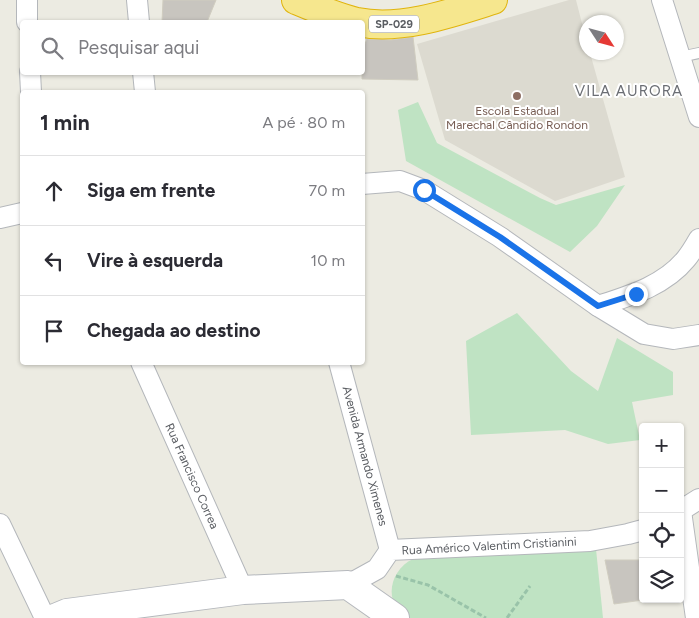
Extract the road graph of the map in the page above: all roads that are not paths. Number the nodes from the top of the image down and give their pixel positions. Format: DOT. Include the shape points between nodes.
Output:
graph roads {
  1 [pos="27,0"];
  2 [pos="137,0"];
  3 [pos="296,0"];
  4 [pos="493,0"];
  5 [pos="662,0"];
  6 [pos="27,20"];
  7 [pos="139,20"];
  8 [pos="352,20"];
  9 [pos="365,23"];
  10 [pos="689,55"];
  11 [pos="30,75"];
  12 [pos="144,75"];
  13 [pos="31,90"];
  14 [pos="145,90"];
  15 [pos="699,117"];
  16 [pos="365,184"];
  17 [pos="20,213"];
  18 [pos="0,218"];
  19 [pos="699,239"];
  20 [pos="598,306"];
  21 [pos="699,335"];
  22 [pos="142,365"];
  23 [pos="340,365"];
  24 [pos="699,499"];
  25 [pos="684,509"];
  26 [pos="681,513"];
  27 [pos="0,524"];
  28 [pos="639,531"];
  29 [pos="390,550"];
  30 [pos="348,585"];
  31 [pos="242,590"];
  32 [pos="45,618"];
  33 [pos="55,618"];
  34 [pos="395,618"];
  35 [pos="696,618"];
  1 -- 6 [label="street"];
  2 -- 7 [label="street"];
  3 -- 8 [label="highway, SP-029"];
  4 -- 9 [label="highway, SP-029" via="432,18 389,25"];
  5 -- 10 [label="street"];
  10 -- 15 [label="street"];
  11 -- 13 [label="street"];
  12 -- 14 [label="street"];
  16 -- 20 [label="street" via="400,181 424,190 500,237"];
  17 -- 18 [label="street"];
  19 -- 20 [label="street" via="686,260 661,280 636,294"];
  20 -- 21 [label="street" via="644,334 673,339"];
  22 -- 31 [label="street, Rua Francisco Correa"];
  23 -- 29 [label="street, Avenida Armando Ximenes"];
  24 -- 25 [label="street"];
  26 -- 35 [label="street"];
  27 -- 32 [label="street"];
  28 -- 29 [label="street, Rua Américo Valentim Cristianini" via="590,541"];
  29 -- 30 [label="street, Rua Américo Valentim Cristianini" via="377,569"];
  30 -- 31 [label="street"];
  30 -- 34 [label="street"];
  31 -- 33 [label="street" via="67,613"];
}
